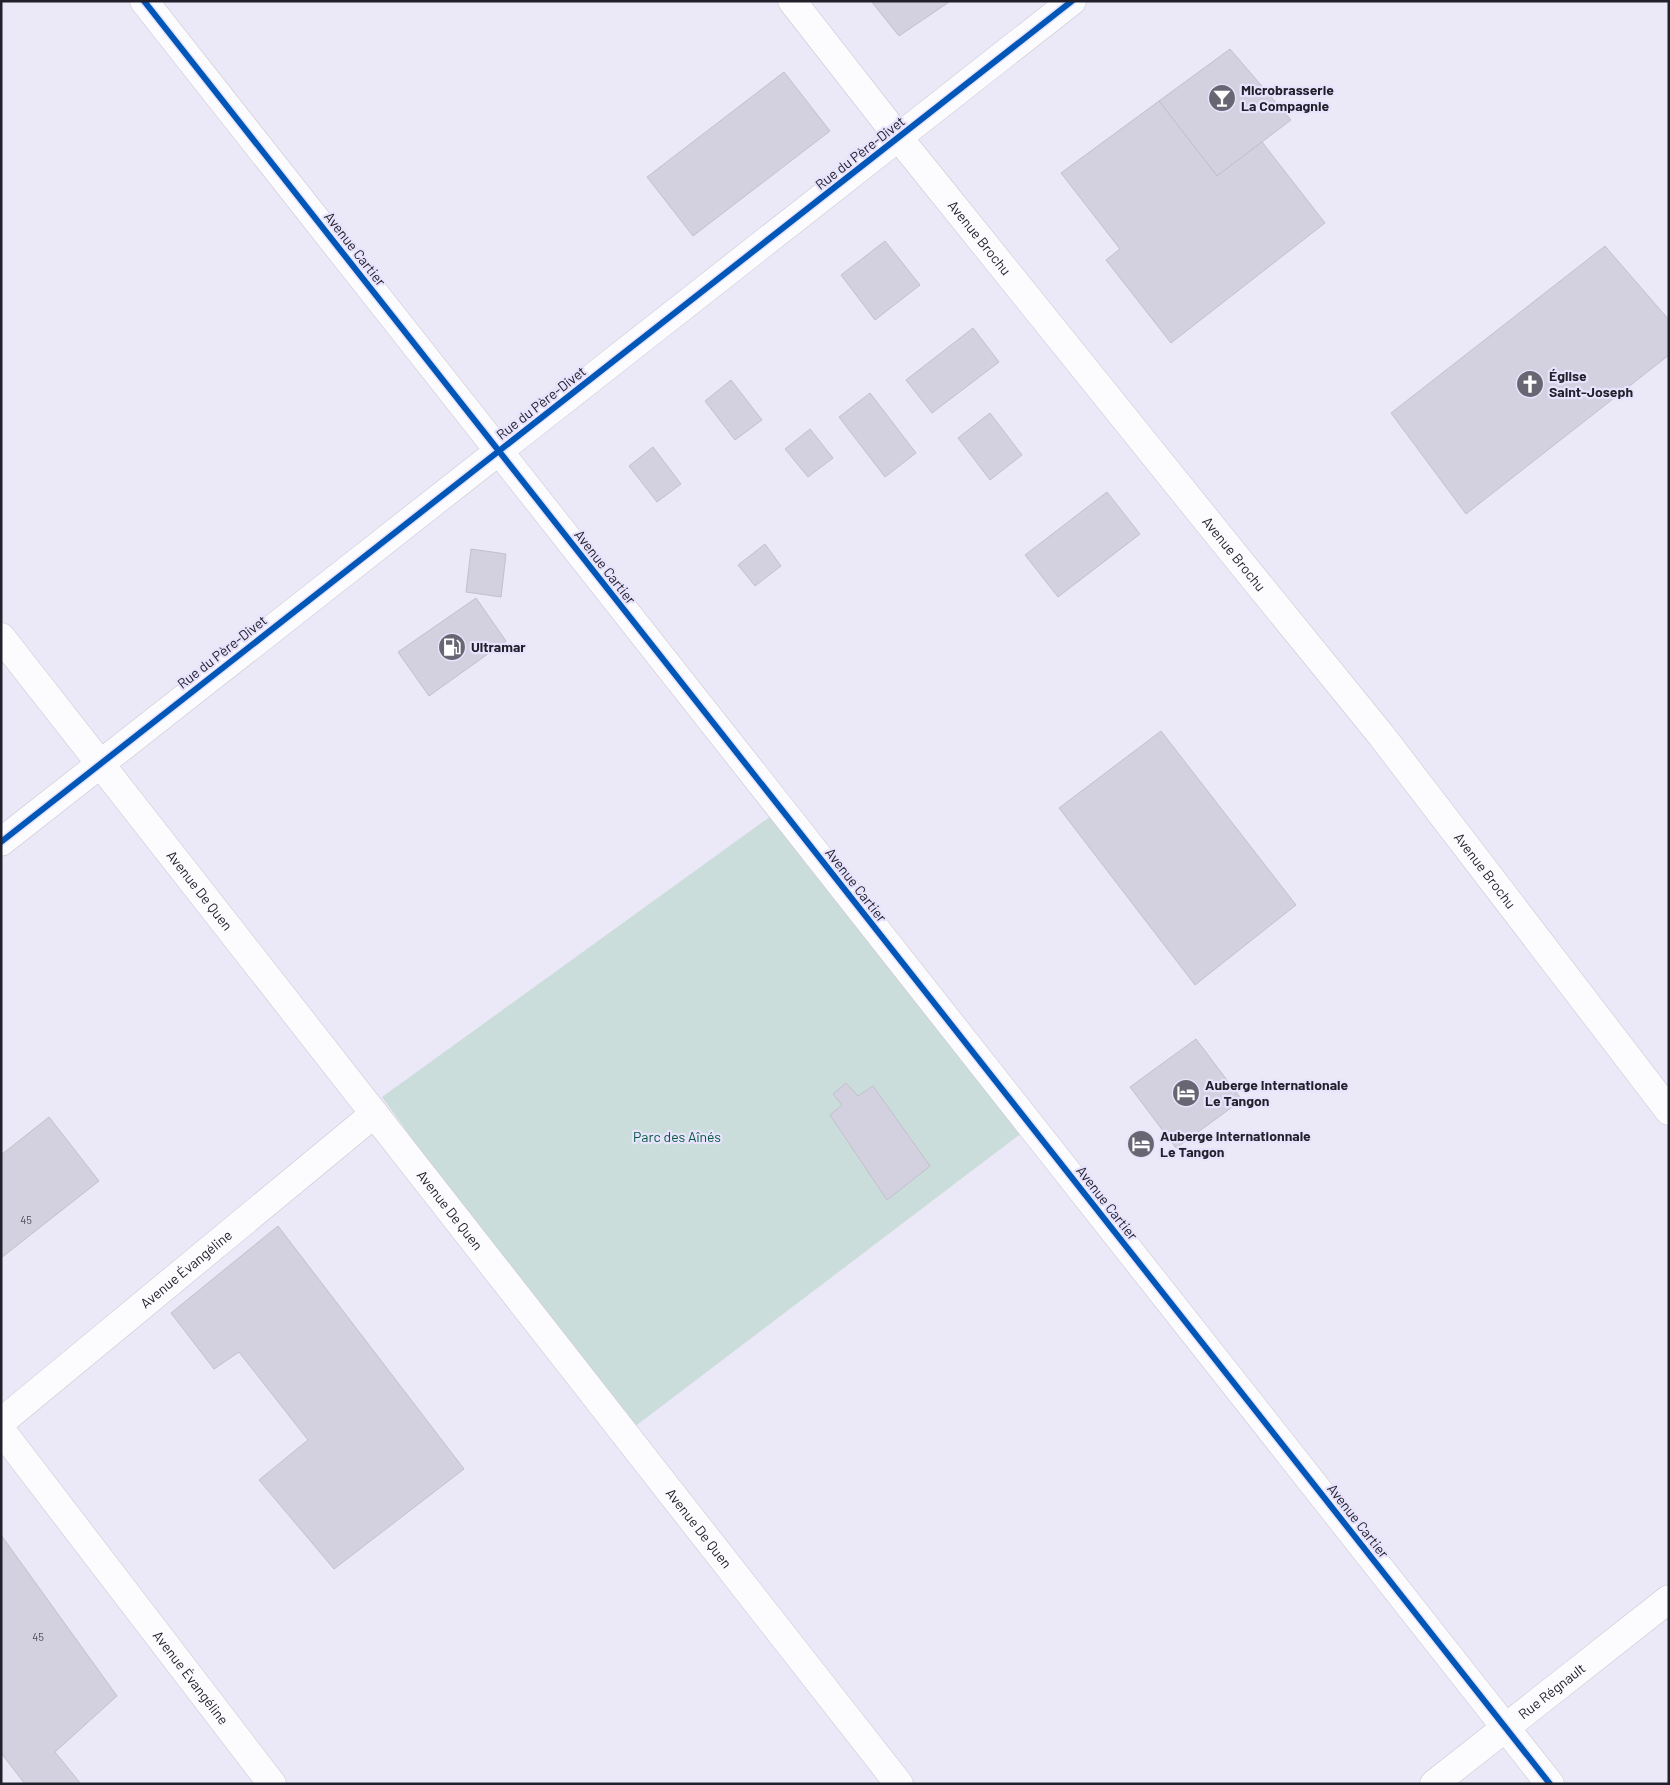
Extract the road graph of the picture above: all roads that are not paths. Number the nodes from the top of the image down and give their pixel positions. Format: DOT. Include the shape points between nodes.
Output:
graph roads {
  1 [pos="144,1"];
  2 [pos="792,1"];
  3 [pos="1072,1"];
  4 [pos="899,138"];
  5 [pos="498,452"];
  6 [pos="1,637"];
  7 [pos="100,764"];
  8 [pos="1,842"];
  9 [pos="1669,1111"];
  10 [pos="374,1114"];
  11 [pos="1,1429"];
  12 [pos="1669,1598"];
  13 [pos="1506,1727"];
  14 [pos="272,1784"];
  15 [pos="898,1784"];
  16 [pos="1434,1784"];
  17 [pos="1550,1784"];
  1 -- 5 [label="street, Avenue Cartier"];
  2 -- 4 [label="street, Avenue Brochu"];
  3 -- 4 [label="street, Rue du Père-Divet"];
  4 -- 5 [label="street, Rue du Père-Divet"];
  4 -- 9 [label="street, Avenue Brochu" via="1381,735"];
  5 -- 7 [label="street, Rue du Père-Divet"];
  5 -- 13 [label="street, Avenue Cartier"];
  6 -- 7 [label="street, Avenue De Quen"];
  7 -- 8 [label="street, Rue du Père-Divet"];
  7 -- 10 [label="street, Avenue De Quen"];
  10 -- 11 [label="street, Avenue Évangéline" via="6,1418"];
  10 -- 15 [label="street, Avenue De Quen"];
  11 -- 14 [label="street, Avenue Évangéline"];
  12 -- 13 [label="street, Rue Régnault"];
  13 -- 16 [label="street, Rue Régnault"];
  13 -- 17 [label="street, Avenue Cartier"];
}
